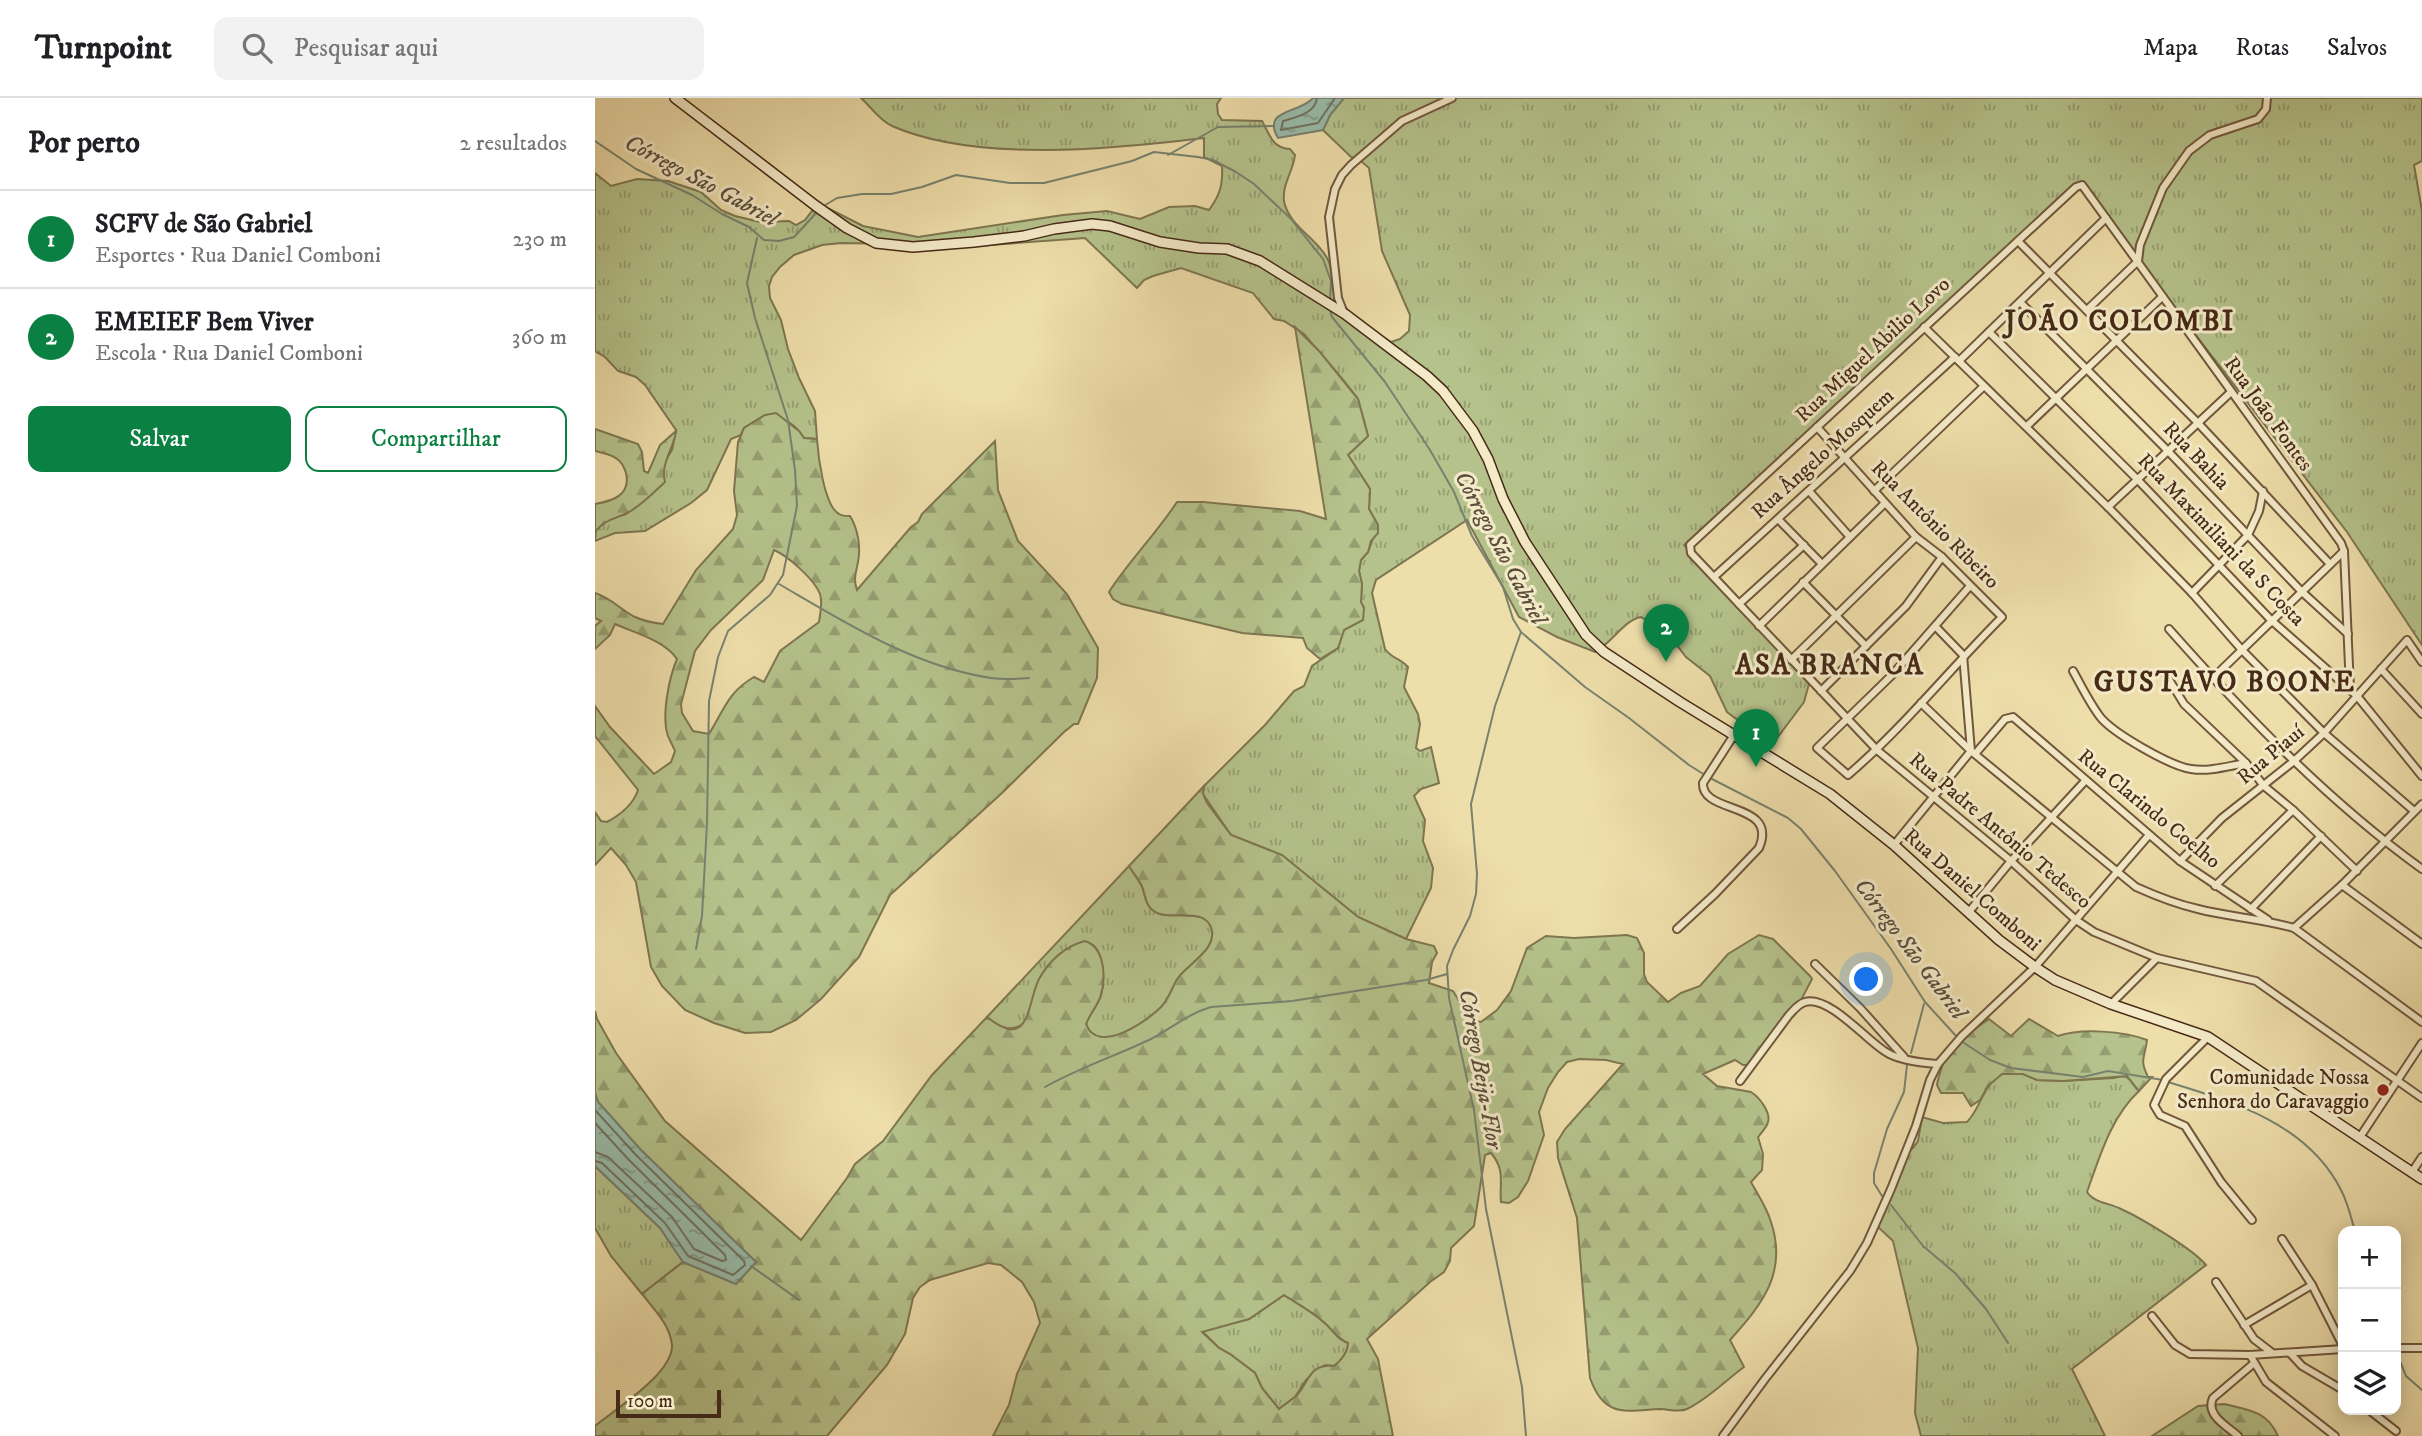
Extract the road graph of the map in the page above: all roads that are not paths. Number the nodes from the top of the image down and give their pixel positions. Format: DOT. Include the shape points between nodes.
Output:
graph roads {
  1 [pos="675,98"];
  2 [pos="1452,98"];
  3 [pos="2267,98"];
  4 [pos="2082,185"];
  5 [pos="2106,218"];
  6 [pos="2018,241"];
  7 [pos="2137,261"];
  8 [pos="2050,273"];
  9 [pos="2162,297"];
  10 [pos="2020,302"];
  11 [pos="2087,310"];
  12 [pos="1345,314"];
  13 [pos="1924,327"];
  14 [pos="1989,332"];
  15 [pos="2116,341"];
  16 [pos="1957,359"];
  17 [pos="2086,369"];
  18 [pos="1984,386"];
  19 [pos="2230,393"];
  20 [pos="2057,398"];
  21 [pos="2198,423"];
  22 [pos="2027,426"];
  23 [pos="1817,427"];
  24 [pos="2167,450"];
  25 [pos="1845,458"];
  26 [pos="2137,479"];
  27 [pos="1809,491"];
  28 [pos="1874,491"];
  29 [pos="2263,491"];
  30 [pos="1885,503"];
  31 [pos="2108,507"];
  32 [pos="1778,519"];
  33 [pos="2248,535"];
  34 [pos="1850,537"];
  35 [pos="1916,537"];
  36 [pos="1690,545"];
  37 [pos="1804,545"];
  38 [pos="2344,551"];
  39 [pos="1942,557"];
  40 [pos="2330,564"];
  41 [pos="1822,565"];
  42 [pos="2220,566"];
  43 [pos="1714,577"];
  44 [pos="1803,582"];
  45 [pos="1971,586"];
  46 [pos="2301,591"];
  47 [pos="2192,593"];
  48 [pos="1739,604"];
  49 [pos="1836,616"];
  50 [pos="2271,620"];
  51 [pos="1759,626"];
  52 [pos="1936,627"];
  53 [pos="2169,629"];
  54 [pos="2348,634"];
  55 [pos="1865,646"];
  56 [pos="2242,650"];
  57 [pos="1963,655"];
  58 [pos="1791,660"];
  59 [pos="2422,662"];
  60 [pos="2381,669"];
  61 [pos="2073,671"];
  62 [pos="2165,673"];
  63 [pos="2213,678"];
  64 [pos="2350,689"];
  65 [pos="1821,691"];
  66 [pos="2357,696"];
  67 [pos="1921,703"];
  68 [pos="2422,714"];
  69 [pos="1847,718"];
  70 [pos="2325,733"];
  71 [pos="1734,736"];
  72 [pos="1877,750"];
  73 [pos="1973,753"];
  74 [pos="2294,761"];
  75 [pos="2246,763"];
  76 [pos="2422,776"];
  77 [pos="2085,780"];
  78 [pos="2264,786"];
  79 [pos="1934,796"];
  80 [pos="2422,804"];
  81 [pos="2293,810"];
  82 [pos="2414,811"];
  83 [pos="2052,818"];
  84 [pos="2149,835"];
  85 [pos="2321,836"];
  86 [pos="2385,842"];
  87 [pos="1894,845"];
  88 [pos="2011,861"];
  89 [pos="2180,861"];
  90 [pos="2422,869"];
  91 [pos="2357,871"];
  92 [pos="2116,873"];
  93 [pos="2342,885"];
  94 [pos="2215,886"];
  95 [pos="2251,909"];
  96 [pos="1968,913"];
  97 [pos="2076,920"];
  98 [pos="2270,921"];
  99 [pos="2294,928"];
  100 [pos="1677,929"];
  101 [pos="2422,944"];
  102 [pos="2157,958"];
  103 [pos="1815,964"];
  104 [pos="2035,967"];
  105 [pos="2111,1004"];
  106 [pos="2422,1022"];
  107 [pos="2208,1037"];
  108 [pos="2422,1043"];
  109 [pos="1904,1057"];
  110 [pos="1938,1064"];
  111 [pos="2399,1080"];
  112 [pos="1740,1081"];
  113 [pos="2422,1098"];
  114 [pos="2360,1137"];
  115 [pos="2422,1157"];
  116 [pos="2412,1172"];
  117 [pos="2422,1179"];
  118 [pos="2252,1220"];
  119 [pos="2282,1239"];
  120 [pos="2217,1282"];
  121 [pos="2312,1285"];
  122 [pos="2153,1316"];
  123 [pos="2244,1325"];
  124 [pos="2338,1338"];
  125 [pos="2338,1348"];
  126 [pos="2401,1348"];
  127 [pos="2422,1348"];
  128 [pos="2271,1352"];
  129 [pos="2290,1353"];
  130 [pos="2250,1355"];
  131 [pos="2253,1364"];
  132 [pos="2338,1387"];
  133 [pos="2375,1415"];
  134 [pos="2396,1431"];
  135 [pos="1723,1436"];
  136 [pos="2238,1436"];
  137 [pos="2335,1436"];
  1 -- 12 [label="street, Rua Daniel Comboni" via="820,209 861,236 894,247 1024,236 1092,223 1160,242 1242,254"];
  2 -- 12 [label="street" via="1402,121 1342,174 1329,217 1338,298"];
  3 -- 7 [label="street" via="2266,109 2258,118 2210,135 2189,151 2157,202"];
  4 -- 5 [label="street, Rua João Fontes"];
  4 -- 6 [label="street, Rua Miguel Abilio Lovo"];
  5 -- 7 [label="street, Rua João Fontes"];
  5 -- 8 [label="street, Rua Ângelo Mosquem"];
  6 -- 8 [label="street"];
  6 -- 13 [label="street, Rua Miguel Abilio Lovo"];
  7 -- 9 [label="street, Rua João Fontes"];
  7 -- 11 [label="street"];
  8 -- 10 [label="street, Rua Ângelo Mosquem"];
  8 -- 11 [label="street"];
  9 -- 15 [label="street"];
  9 -- 19 [label="street, Rua João Fontes"];
  10 -- 14 [label="street, Rua Ângelo Mosquem"];
  10 -- 17 [label="street, Rua Bahia"];
  11 -- 15 [label="street"];
  12 -- 71 [label="street, Rua Daniel Comboni" via="1427,376 1458,409 1488,459 1525,542 1586,635 1604,652"];
  13 -- 16 [label="street"];
  13 -- 23 [label="street, Rua Miguel Abilio Lovo"];
  14 -- 16 [label="street, Rua Ângelo Mosquem"];
  14 -- 20 [label="street, Rua Maximiliani da S Costa"];
  15 -- 17 [label="street"];
  15 -- 21 [label="street"];
  16 -- 18 [label="street"];
  16 -- 25 [label="street, Rua Ângelo Mosquem"];
  17 -- 20 [label="street"];
  17 -- 24 [label="street, Rua Bahia"];
  18 -- 22 [label="street"];
  18 -- 28 [label="street"];
  19 -- 21 [label="street"];
  19 -- 38 [label="street, Rua João Fontes"];
  20 -- 22 [label="street"];
  20 -- 26 [label="street, Rua Maximiliani da S Costa"];
  21 -- 24 [label="street"];
  21 -- 29 [label="street"];
  22 -- 31 [label="street"];
  23 -- 25 [label="street, Rua Antônio Ribeiro"];
  23 -- 36 [label="street, Rua Miguel Abilio Lovo"];
  24 -- 26 [label="street"];
  24 -- 33 [label="street, Rua Bahia"];
  25 -- 27 [label="street, Rua Ângelo Mosquem"];
  25 -- 28 [label="street, Rua Antônio Ribeiro"];
  26 -- 31 [label="street"];
  26 -- 42 [label="street, Rua Maximiliani da S Costa"];
  27 -- 32 [label="street, Rua Ângelo Mosquem"];
  27 -- 34 [label="street"];
  28 -- 30 [label="street, Rua Antônio Ribeiro"];
  29 -- 33 [label="street"];
  29 -- 40 [label="street"];
  30 -- 34 [label="street"];
  30 -- 35 [label="street, Rua Antônio Ribeiro"];
  31 -- 47 [label="street"];
  32 -- 37 [label="street"];
  32 -- 43 [label="street, Rua Ângelo Mosquem"];
  33 -- 42 [label="street"];
  33 -- 46 [label="street, Rua Bahia"];
  34 -- 41 [label="street"];
  35 -- 39 [label="street, Rua Antônio Ribeiro"];
  35 -- 49 [label="street"];
  36 -- 43 [label="street, Rua Padre Antônio Tedesco" via="1691,553"];
  37 -- 41 [label="street"];
  37 -- 48 [label="street"];
  38 -- 40 [label="street"];
  38 -- 54 [label="street, Rua João Fontes"];
  39 -- 45 [label="street, Rua Antônio Ribeiro"];
  39 -- 55 [label="street" via="1906,606"];
  40 -- 46 [label="street"];
  41 -- 44 [label="street"];
  42 -- 47 [label="street"];
  42 -- 50 [label="street, Rua Maximiliani da S Costa"];
  43 -- 48 [label="street, Rua Padre Antônio Tedesco"];
  44 -- 49 [label="street"];
  44 -- 51 [label="street"];
  45 -- 52 [label="street"];
  45 -- 57 [label="street, Rua Antônio Ribeiro" via="2002,617"];
  46 -- 50 [label="street"];
  46 -- 54 [label="street, Rua Bahia"];
  47 -- 56 [label="street"];
  48 -- 51 [label="street, Rua Padre Antônio Tedesco"];
  49 -- 55 [label="street"];
  49 -- 58 [label="street"];
  50 -- 56 [label="street"];
  50 -- 64 [label="street, Rua Maximiliani da S Costa"];
  51 -- 58 [label="street, Rua Padre Antônio Tedesco"];
  52 -- 57 [label="street"];
  52 -- 69 [label="street"];
  53 -- 63 [label="street"];
  54 -- 64 [label="street, Rua João Fontes"];
  55 -- 65 [label="street"];
  56 -- 63 [label="street"];
  56 -- 70 [label="street"];
  57 -- 67 [label="street"];
  57 -- 73 [label="street"];
  58 -- 65 [label="street, Rua Padre Antônio Tedesco"];
  59 -- 60 [label="street, Rua Piauí" via="2407,640"];
  60 -- 66 [label="street, Rua Piauí"];
  60 -- 68 [label="street"];
  61 -- 75 [label="street" via="2105,721 2178,766 2200,770"];
  62 -- 75 [label="street" via="2184,704"];
  63 -- 74 [label="street"];
  64 -- 66 [label="street, Rua Maximiliani da S Costa"];
  65 -- 69 [label="street, Rua Padre Antônio Tedesco"];
  66 -- 70 [label="street, Rua Piauí"];
  66 -- 76 [label="street, Rua Maximiliani da S Costa"];
  67 -- 72 [label="street"];
  67 -- 73 [label="street"];
  69 -- 72 [label="street, Rua Padre Antônio Tedesco"];
  69 -- 72 [label="street" via="1817,748 1848,775"];
  70 -- 74 [label="street, Rua Piauí"];
  70 -- 82 [label="street"];
  71 -- 87 [label="street, Rua Daniel Comboni" via="1831,794"];
  71 -- 100 [label="street" via="1704,784 1708,797 1753,817 1761,828 1762,841"];
  72 -- 79 [label="street, Rua Padre Antônio Tedesco"];
  73 -- 77 [label="street, Rua Clarindo Coelho" via="2005,719 2013,717"];
  73 -- 79 [label="street"];
  73 -- 83 [label="street"];
  74 -- 78 [label="street, Rua Piauí"];
  74 -- 86 [label="street"];
  75 -- 78 [label="street"];
  77 -- 83 [label="street"];
  77 -- 84 [label="street, Rua Clarindo Coelho"];
  78 -- 81 [label="street"];
  78 -- 89 [label="street, Rua Piauí" via="2222,818"];
  79 -- 87 [label="street"];
  79 -- 88 [label="street, Rua Padre Antônio Tedesco"];
  80 -- 82 [label="street"];
  81 -- 85 [label="street"];
  81 -- 94 [label="street"];
  82 -- 86 [label="street"];
  83 -- 88 [label="street"];
  83 -- 92 [label="street"];
  84 -- 89 [label="street, Rua Clarindo Coelho"];
  84 -- 92 [label="street"];
  85 -- 91 [label="street"];
  85 -- 95 [label="street"];
  86 -- 90 [label="street"];
  86 -- 91 [label="street"];
  87 -- 96 [label="street, Rua Daniel Comboni"];
  88 -- 96 [label="street"];
  88 -- 97 [label="street, Rua Padre Antônio Tedesco"];
  89 -- 94 [label="street, Rua Clarindo Coelho"];
  91 -- 93 [label="street"];
  92 -- 97 [label="street"];
  92 -- 98 [label="street" via="2161,898"];
  93 -- 99 [label="street"];
  93 -- 101 [label="street"];
  94 -- 95 [label="street, Rua Clarindo Coelho"];
  95 -- 98 [label="street, Rua Clarindo Coelho"];
  96 -- 104 [label="street, Rua Daniel Comboni"];
  97 -- 102 [label="street, Rua Padre Antônio Tedesco"];
  97 -- 104 [label="street"];
  98 -- 99 [label="street"];
  99 -- 106 [label="street"];
  102 -- 105 [label="street"];
  102 -- 111 [label="street, Rua Padre Antônio Tedesco" via="2256,981"];
  103 -- 109 [label="street"];
  104 -- 105 [label="street, Rua Daniel Comboni"];
  104 -- 110 [label="street"];
  105 -- 107 [label="street, Rua Daniel Comboni"];
  107 -- 114 [label="street, Rua Daniel Comboni"];
  107 -- 118 [label="street" via="2166,1079 2154,1105 2160,1115 2185,1126"];
  108 -- 111 [label="street"];
  109 -- 110 [label="street"];
  109 -- 112 [label="street" via="1889,1055 1823,1004 1805,1002 1789,1015"];
  110 -- 135 [label="street" via="1881,1211 1850,1271"];
  111 -- 113 [label="street, Rua Padre Antônio Tedesco"];
  111 -- 114 [label="street"];
  114 -- 116 [label="street, Rua Daniel Comboni"];
  115 -- 116 [label="street"];
  116 -- 117 [label="street, Rua Daniel Comboni"];
  119 -- 121 [label="street"];
  120 -- 123 [label="street"];
  121 -- 123 [label="street"];
  121 -- 124 [label="street"];
  122 -- 130 [label="street" via="2175,1345 2190,1354"];
  123 -- 128 [label="street"];
  125 -- 129 [label="street"];
  126 -- 127 [label="street"];
  128 -- 129 [label="street"];
  128 -- 130 [label="street"];
  129 -- 132 [label="street" via="2302,1366"];
  130 -- 131 [label="street"];
  131 -- 136 [label="street" via="2210,1404 2216,1417"];
  131 -- 137 [label="street" via="2266,1382"];
  133 -- 134 [label="street"];
}
